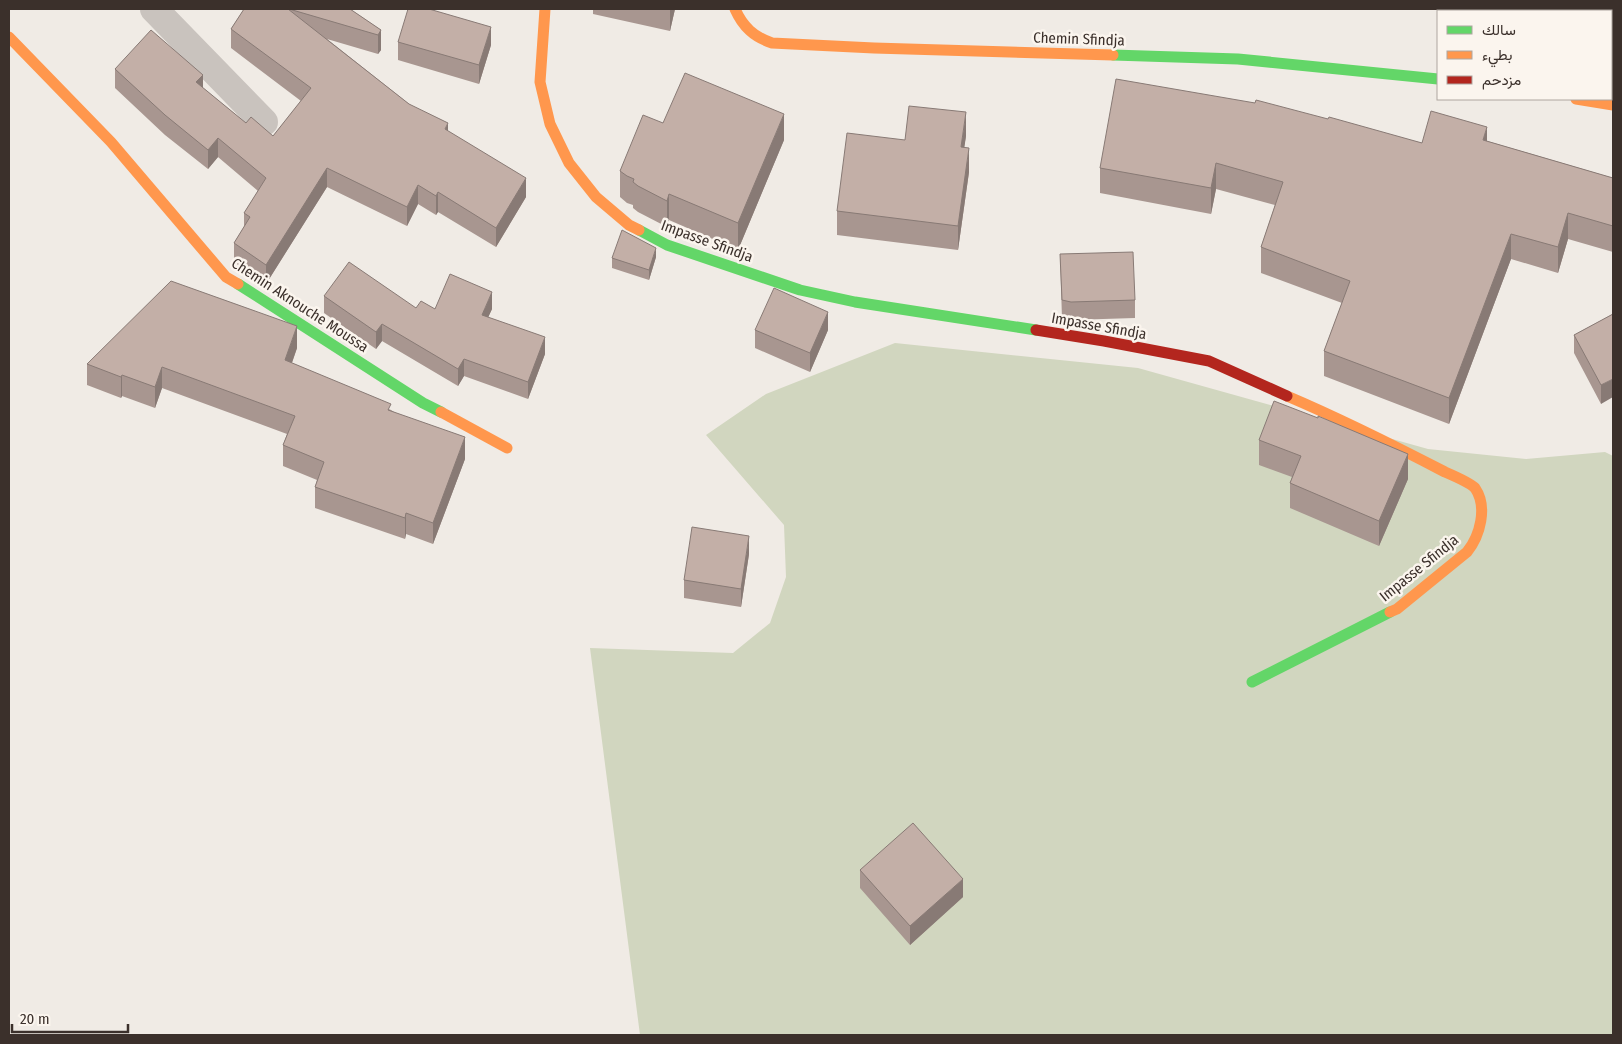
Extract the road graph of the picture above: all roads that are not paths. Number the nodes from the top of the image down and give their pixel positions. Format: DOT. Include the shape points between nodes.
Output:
graph roads {
  1 [pos="154,9"];
  2 [pos="545,9"];
  3 [pos="736,9"];
  4 [pos="9,37"];
  5 [pos="1437,79"];
  6 [pos="1582,100"];
  7 [pos="1613,105"];
  8 [pos="264,122"];
  9 [pos="507,448"];
  10 [pos="1252,682"];
  1 -- 8 [label="street"];
  2 -- 10 [label="street, Impasse Sfindja" via="540,82 550,124 569,163 596,197 629,225 667,245 800,290 855,302 1104,340 1209,361 1325,413 1474,487 1481,521 1474,543 1466,552 1397,609"];
  3 -- 5 [label="street, Chemin Sfindja" via="752,34 772,43 1238,59"];
  4 -- 9 [label="street, Chemin Aknouche Moussa" via="111,142 226,277 423,402"];
  6 -- 7 [label="street"];
}
